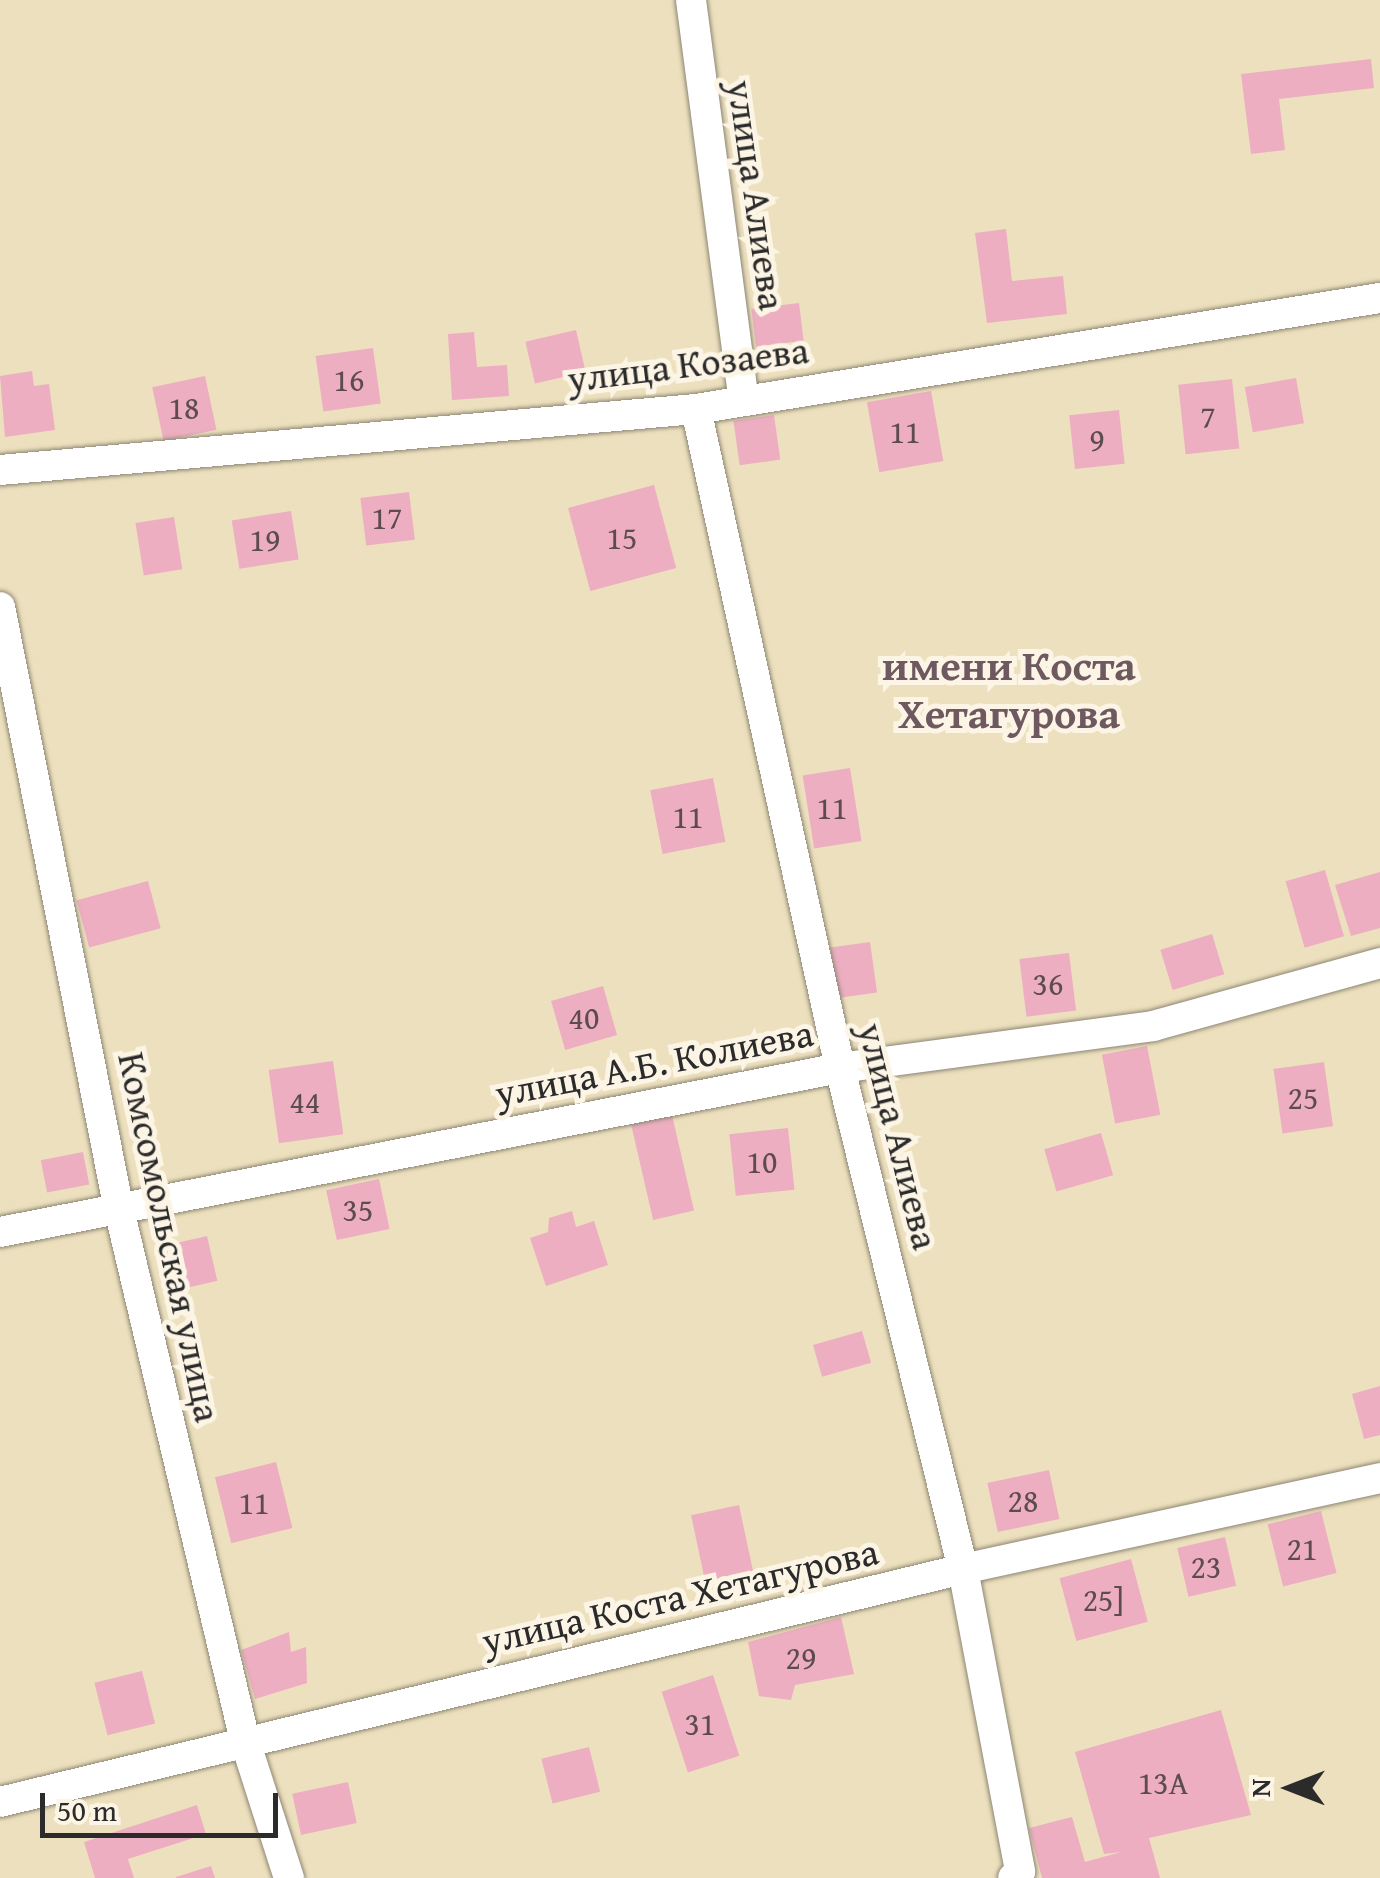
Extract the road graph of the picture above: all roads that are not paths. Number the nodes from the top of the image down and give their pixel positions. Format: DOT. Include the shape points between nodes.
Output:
graph roads {
  1 [pos="691,0"];
  2 [pos="1380,298"];
  3 [pos="744,401"];
  4 [pos="696,409"];
  5 [pos="0,470"];
  6 [pos="0,607"];
  7 [pos="1380,963"];
  8 [pos="840,1068"];
  9 [pos="118,1205"];
  10 [pos="0,1232"];
  11 [pos="1380,1478"];
  12 [pos="963,1569"];
  13 [pos="244,1742"];
  14 [pos="0,1802"];
  15 [pos="289,1878"];
  16 [pos="1013,1878"];
  1 -- 3 [label="street, улица Алиева"];
  2 -- 3 [label="street, улица Козаева"];
  3 -- 4 [label="street, улица Козаева"];
  4 -- 5 [label="street, улица Козаева"];
  4 -- 8 [label="street, улица Алиева"];
  6 -- 9 [label="street, Комсомольская улица"];
  7 -- 8 [label="street, улица А.Б. Колиева" via="1153,1026"];
  8 -- 9 [label="street, улица А.Б. Колиева"];
  8 -- 12 [label="street, улица Алиева"];
  9 -- 10 [label="street, улица А.Б. Колиева"];
  9 -- 13 [label="street, Комсомольская улица"];
  11 -- 12 [label="street, улица Коста Хетагурова"];
  12 -- 13 [label="street, улица Коста Хетагурова"];
  12 -- 16 [label="street, улица Алиева" via="1020,1872"];
  13 -- 14 [label="street, улица Коста Хетагурова"];
  13 -- 15 [label="street, Комсомольская улица"];
}
